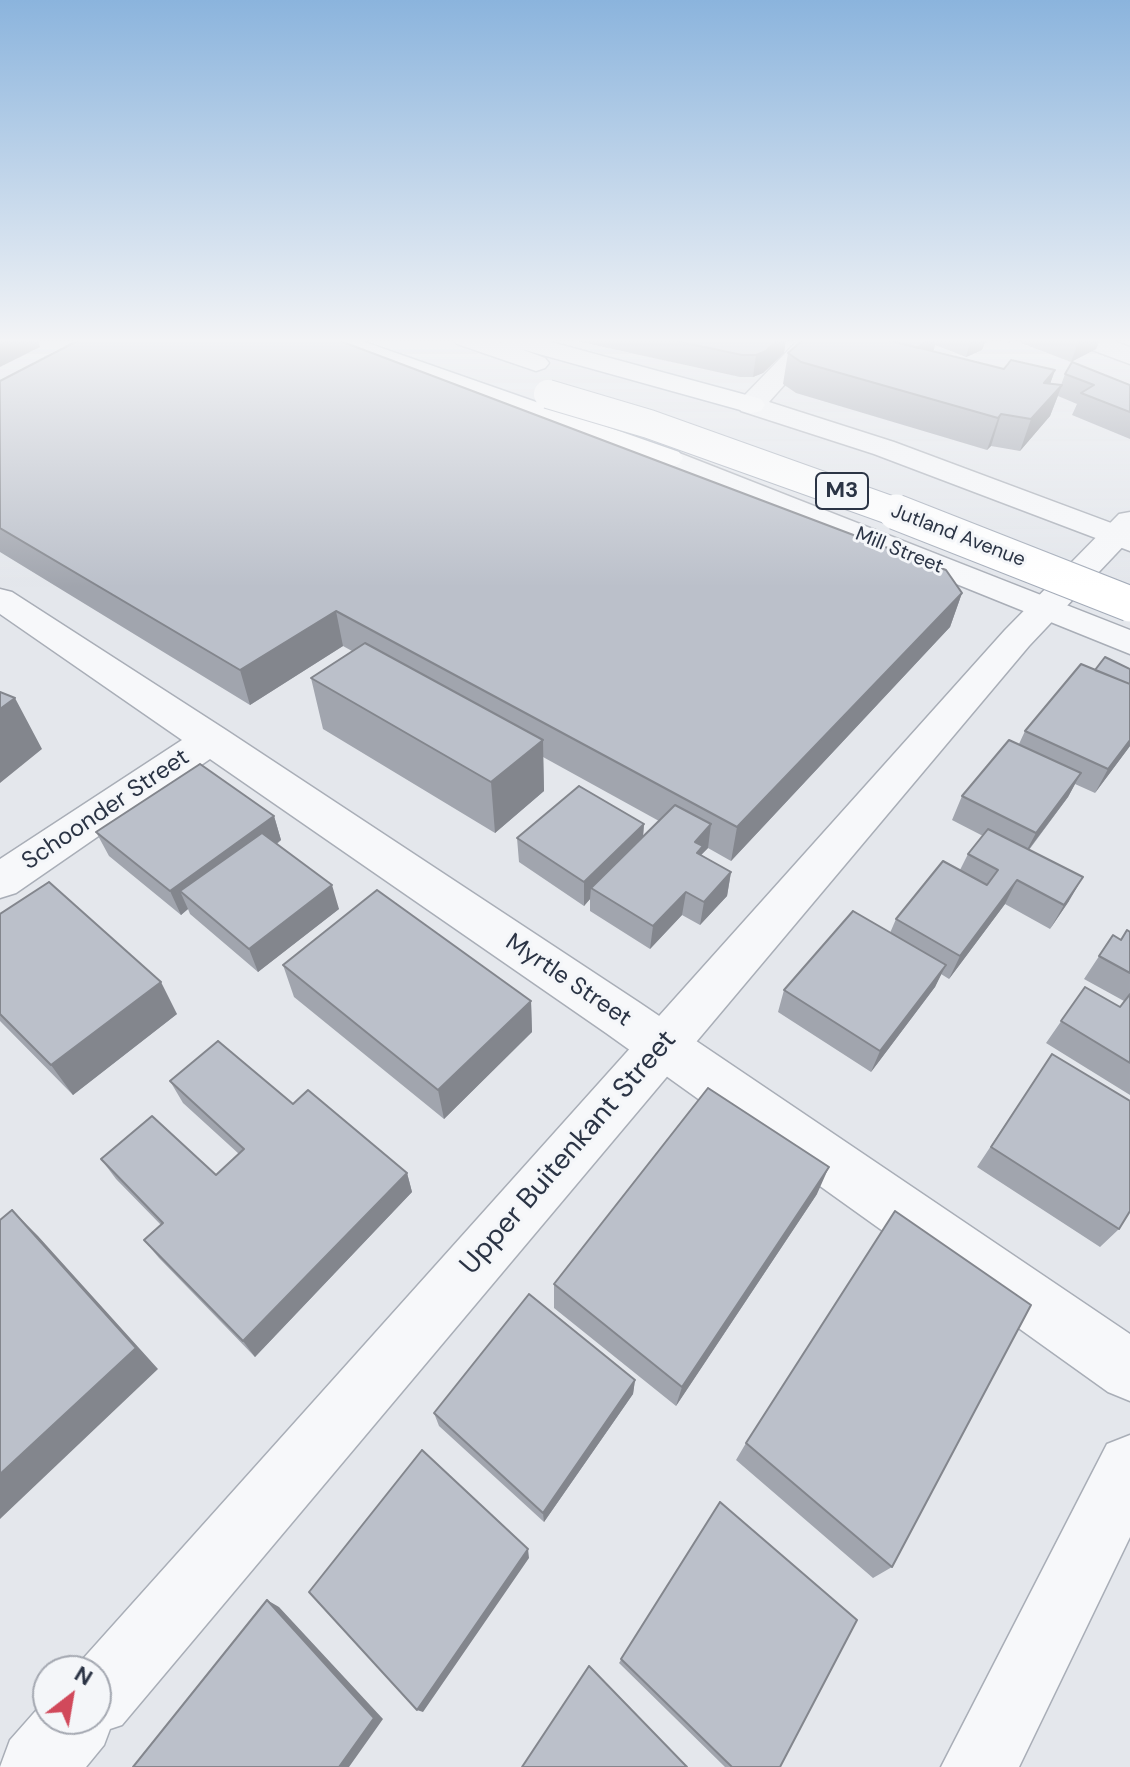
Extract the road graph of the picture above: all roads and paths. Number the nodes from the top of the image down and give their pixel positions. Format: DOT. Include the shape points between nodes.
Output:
graph roads {
  1 [pos="566,421"];
  2 [pos="640,421"];
  3 [pos="721,421"];
  4 [pos="802,421"];
  5 [pos="669,458"];
  6 [pos="1123,541"];
  7 [pos="0,599"];
  8 [pos="1130,604"];
  9 [pos="1045,610"];
  10 [pos="1130,643"];
  11 [pos="212,739"];
  12 [pos="0,881"];
  13 [pos="662,1045"];
  14 [pos="1130,1370"];
  15 [pos="1130,1467"];
  16 [pos="112,1681"];
  17 [pos="64,1735"];
  18 [pos="37,1767"];
  19 [pos="979,1767"];
  1 -- 5 [label="main road"];
  2 -- 8 [label="main road, Jutland Avenue / M3, bridge" via="839,490"];
  3 -- 6 [label="main road, Jutland Avenue / M3" via="1048,542"];
  4 -- 6 [label="street"];
  5 -- 9 [label="street, Mill Street"];
  6 -- 9 [label="street, Upper Buitenkant Street"];
  7 -- 11 [label="street, Myrtle Street"];
  9 -- 10 [label="street, Mill Street"];
  9 -- 13 [label="street, Upper Buitenkant Street"];
  11 -- 12 [label="street, Schoonder Street"];
  11 -- 13 [label="street, Myrtle Street"];
  13 -- 14 [label="street, Myrtle Street"];
  13 -- 16 [label="street, Upper Buitenkant Street"];
  15 -- 19 [label="street"];
  17 -- 18 [label="street"];
}
